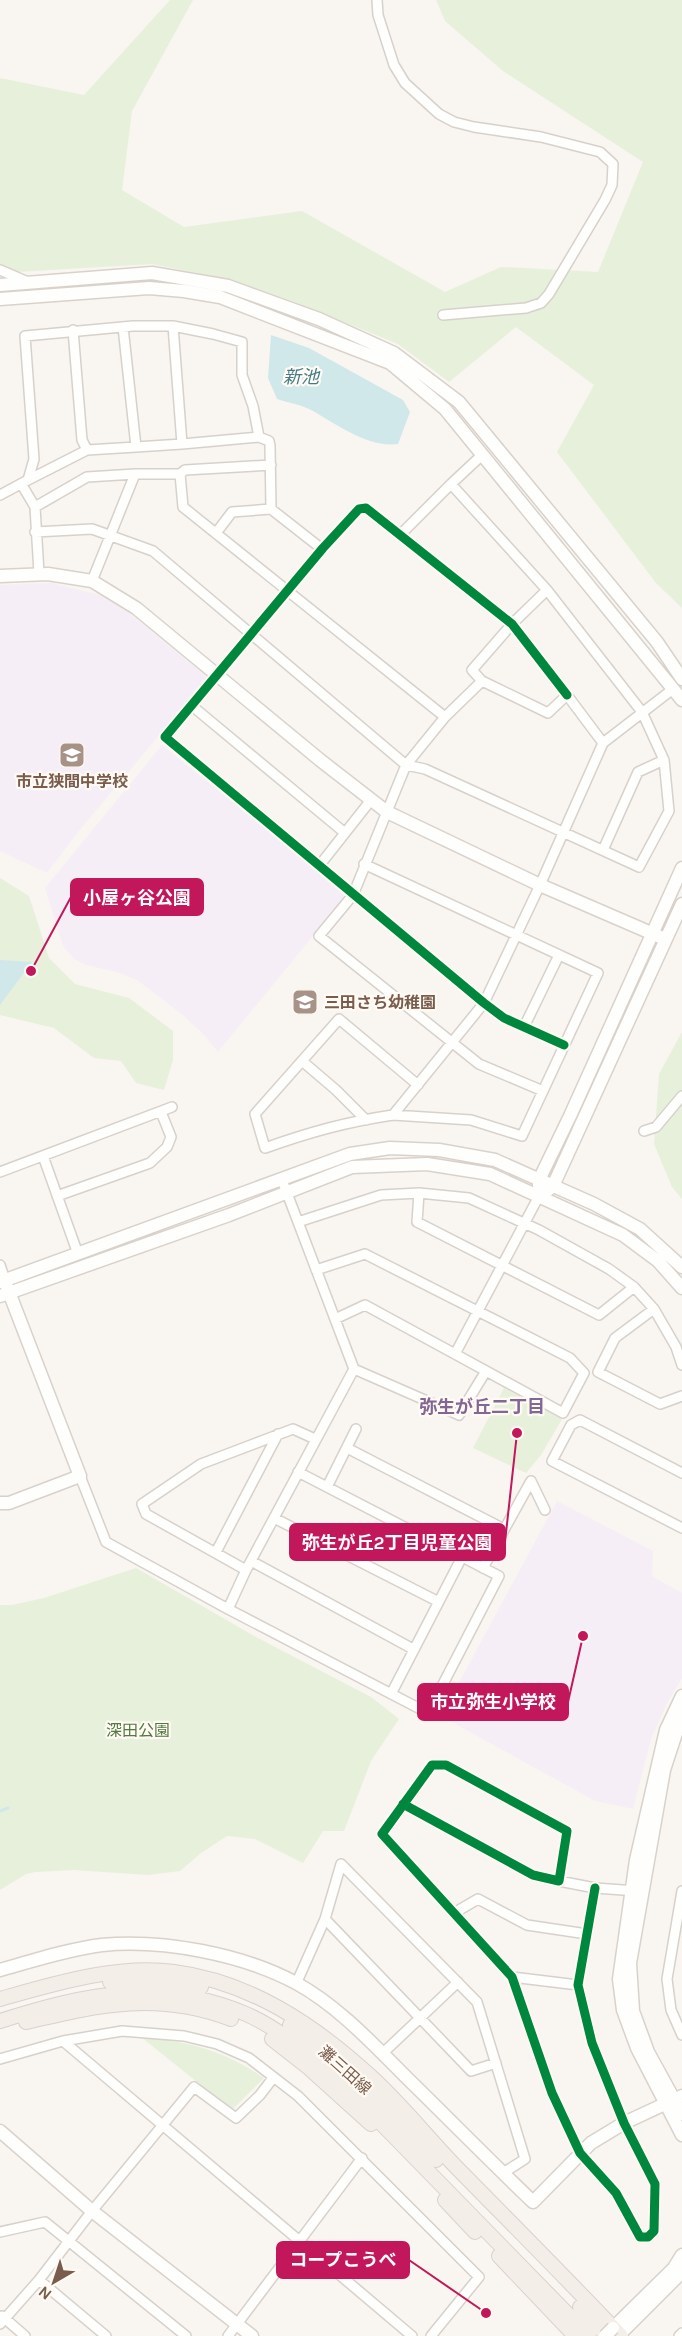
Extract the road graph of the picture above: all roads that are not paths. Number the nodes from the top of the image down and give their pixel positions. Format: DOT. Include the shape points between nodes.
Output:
graph roads {
  1 [pos="377,0"];
  2 [pos="0,270"];
  3 [pos="31,283"];
  4 [pos="0,285"];
  5 [pos="0,300"];
  6 [pos="443,315"];
  7 [pos="173,326"];
  8 [pos="123,327"];
  9 [pos="74,330"];
  10 [pos="259,436"];
  11 [pos="182,444"];
  12 [pos="136,447"];
  13 [pos="87,450"];
  14 [pos="482,455"];
  15 [pos="271,465"];
  16 [pos="135,474"];
  17 [pos="180,474"];
  18 [pos="25,482"];
  19 [pos="451,484"];
  20 [pos="0,495"];
  21 [pos="35,507"];
  22 [pos="271,509"];
  23 [pos="35,532"];
  24 [pos="216,533"];
  25 [pos="111,535"];
  26 [pos="400,535"];
  27 [pos="322,549"];
  28 [pos="39,573"];
  29 [pos="0,576"];
  30 [pos="92,581"];
  31 [pos="547,590"];
  32 [pos="287,591"];
  33 [pos="512,624"];
  34 [pos="251,634"];
  35 [pos="217,674"];
  36 [pos="682,679"];
  37 [pos="482,681"];
  38 [pos="673,689"];
  39 [pos="567,695"];
  40 [pos="682,700"];
  41 [pos="191,705"];
  42 [pos="642,712"];
  43 [pos="444,717"];
  44 [pos="603,743"];
  45 [pos="664,760"];
  46 [pos="406,765"];
  47 [pos="371,800"];
  48 [pos="387,812"];
  49 [pos="562,831"];
  50 [pos="345,833"];
  51 [pos="603,850"];
  52 [pos="364,864"];
  53 [pos="319,866"];
  54 [pos="682,868"];
  55 [pos="540,885"];
  56 [pos="353,895"];
  57 [pos="682,904"];
  58 [pos="652,934"];
  59 [pos="517,935"];
  60 [pos="665,939"];
  61 [pos="559,955"];
  62 [pos="484,1003"];
  63 [pos="525,1027"];
  64 [pos="452,1043"];
  65 [pos="564,1045"];
  66 [pos="302,1061"];
  67 [pos="418,1085"];
  68 [pos="543,1091"];
  69 [pos="682,1096"];
  70 [pos="172,1107"];
  71 [pos="161,1112"];
  72 [pos="393,1116"];
  73 [pos="366,1119"];
  74 [pos="644,1131"];
  75 [pos="43,1156"];
  76 [pos="0,1172"];
  77 [pos="539,1180"];
  78 [pos="280,1181"];
  79 [pos="553,1186"];
  80 [pos="419,1193"];
  81 [pos="284,1194"];
  82 [pos="57,1196"];
  83 [pos="539,1196"];
  84 [pos="298,1222"];
  85 [pos="525,1224"];
  86 [pos="78,1254"];
  87 [pos="0,1265"];
  88 [pos="503,1267"];
  89 [pos="682,1267"];
  90 [pos="316,1270"];
  91 [pos="3,1281"];
  92 [pos="634,1287"];
  93 [pos="682,1288"];
  94 [pos="4,1295"];
  95 [pos="654,1309"];
  96 [pos="477,1312"];
  97 [pos="335,1319"];
  98 [pos="455,1354"];
  99 [pos="682,1365"];
  100 [pos="354,1369"];
  101 [pos="486,1371"];
  102 [pos="682,1396"];
  103 [pos="356,1429"];
  104 [pos="278,1434"];
  105 [pos="315,1439"];
  106 [pos="347,1448"];
  107 [pos="298,1472"];
  108 [pos="682,1473"];
  109 [pos="80,1476"];
  110 [pos="327,1487"];
  111 [pos="0,1503"];
  112 [pos="544,1510"];
  113 [pos="274,1518"];
  114 [pos="682,1528"];
  115 [pos="504,1529"];
  116 [pos="216,1552"];
  117 [pos="462,1557"];
  118 [pos="249,1565"];
  119 [pos="483,1568"];
  120 [pos="437,1601"];
  121 [pos="228,1609"];
  122 [pos="413,1649"];
  123 [pos="391,1694"];
  124 [pos="682,1696"];
  125 [pos="682,1715"];
  126 [pos="404,1804"];
  127 [pos="560,1881"];
  128 [pos="596,1888"];
  129 [pos="637,1891"];
  130 [pos="682,1891"];
  131 [pos="454,1912"];
  132 [pos="325,1919"];
  133 [pos="587,1934"];
  134 [pos="0,1970"];
  135 [pos="512,1977"];
  136 [pos="458,1982"];
  137 [pos="296,1984"];
  138 [pos="578,1985"];
  139 [pos="65,2002"];
  140 [pos="0,2003"];
  141 [pos="421,2018"];
  142 [pos="0,2021"];
  143 [pos="0,2028"];
  144 [pos="682,2034"];
  145 [pos="63,2041"];
  146 [pos="382,2053"];
  147 [pos="0,2059"];
  148 [pos="496,2063"];
  149 [pos="336,2077"];
  150 [pos="273,2078"];
  151 [pos="359,2081"];
  152 [pos="674,2100"];
  153 [pos="682,2115"];
  154 [pos="624,2123"];
  155 [pos="164,2125"];
  156 [pos="0,2131"];
  157 [pos="382,2133"];
  158 [pos="682,2135"];
  159 [pos="435,2146"];
  160 [pos="580,2153"];
  161 [pos="362,2158"];
  162 [pos="503,2173"];
  163 [pos="92,2211"];
  164 [pos="0,2232"];
  165 [pos="299,2239"];
  166 [pos="69,2240"];
  167 [pos="682,2255"];
  168 [pos="682,2272"];
  169 [pos="39,2280"];
  170 [pos="2,2319"];
  171 [pos="237,2323"];
  172 [pos="614,2334"];
  173 [pos="25,2336"];
  174 [pos="106,2336"];
  175 [pos="186,2336"];
  176 [pos="228,2336"];
  177 [pos="252,2336"];
  178 [pos="412,2336"];
  179 [pos="431,2336"];
  180 [pos="574,2336"];
  181 [pos="589,2336"];
  1 -- 6 [label="street" via="394,65 405,83 440,114 474,127 591,149 614,164 612,185 605,200 541,303 526,308"];
  2 -- 3 [label="street"];
  3 -- 4 [label="street"];
  3 -- 36 [label="street" via="152,273 228,286 319,319 394,353 459,402 657,642"];
  5 -- 14 [label="street" via="149,288 220,297 390,363 445,409"];
  7 -- 8 [label="street"];
  7 -- 10 [label="street" via="242,342 242,375"];
  7 -- 11 [label="street"];
  8 -- 9 [label="street"];
  8 -- 12 [label="street"];
  9 -- 13 [label="street" via="82,440"];
  9 -- 18 [label="street" via="25,336 34,459"];
  10 -- 11 [label="street"];
  10 -- 15 [label="street" via="268,441"];
  11 -- 12 [label="street"];
  12 -- 13 [label="street"];
  13 -- 18 [label="street"];
  14 -- 19 [label="street"];
  14 -- 38 [label="street"];
  15 -- 17 [label="street" via="185,470"];
  15 -- 22 [label="street"];
  16 -- 17 [label="street"];
  16 -- 21 [label="street" via="87,477"];
  16 -- 25 [label="street"];
  17 -- 24 [label="street" via="183,507"];
  18 -- 20 [label="street"];
  18 -- 21 [label="street"];
  19 -- 26 [label="street"];
  19 -- 31 [label="street"];
  21 -- 23 [label="street"];
  22 -- 24 [label="street" via="232,512"];
  22 -- 27 [label="street"];
  23 -- 25 [label="street" via="92,529"];
  23 -- 28 [label="street"];
  24 -- 32 [label="street"];
  25 -- 30 [label="street"];
  25 -- 34 [label="street" via="153,551"];
  26 -- 27 [label="street" via="366,508 359,509"];
  26 -- 33 [label="street"];
  27 -- 32 [label="street"];
  28 -- 29 [label="street"];
  28 -- 30 [label="street"];
  30 -- 35 [label="street" via="136,608"];
  31 -- 33 [label="street"];
  31 -- 42 [label="street"];
  32 -- 34 [label="street"];
  32 -- 43 [label="street"];
  33 -- 37 [label="street" via="472,670"];
  33 -- 39 [label="street"];
  34 -- 35 [label="street"];
  34 -- 46 [label="street"];
  35 -- 41 [label="street"];
  35 -- 47 [label="street"];
  37 -- 39 [label="street" via="548,713"];
  37 -- 43 [label="street"];
  38 -- 40 [label="street"];
  38 -- 42 [label="street"];
  39 -- 44 [label="street"];
  41 -- 50 [label="street"];
  41 -- 53 [label="street" via="165,736"];
  42 -- 44 [label="street"];
  42 -- 45 [label="street"];
  43 -- 46 [label="street"];
  44 -- 49 [label="street"];
  45 -- 51 [label="street" via="638,772"];
  45 -- 51 [label="street" via="669,810 639,867"];
  46 -- 48 [label="street"];
  46 -- 49 [label="street" via="425,769"];
  47 -- 48 [label="street"];
  47 -- 50 [label="street"];
  48 -- 52 [label="street"];
  48 -- 55 [label="street"];
  49 -- 51 [label="street"];
  49 -- 55 [label="street"];
  50 -- 53 [label="street"];
  52 -- 56 [label="street"];
  52 -- 59 [label="street"];
  53 -- 56 [label="street"];
  54 -- 58 [label="street"];
  55 -- 58 [label="street"];
  55 -- 59 [label="street"];
  56 -- 62 [label="street"];
  56 -- 64 [label="street" via="319,936"];
  57 -- 60 [label="street"];
  58 -- 60 [label="street"];
  58 -- 77 [label="street"];
  59 -- 61 [label="street"];
  59 -- 62 [label="street"];
  60 -- 79 [label="street"];
  61 -- 63 [label="street"];
  61 -- 65 [label="street" via="598,973"];
  62 -- 63 [label="street"];
  62 -- 64 [label="street"];
  63 -- 65 [label="street"];
  64 -- 67 [label="street"];
  64 -- 68 [label="street" via="479,1064"];
  65 -- 68 [label="street"];
  66 -- 67 [label="street" via="339,1019"];
  66 -- 73 [label="street"];
  66 -- 73 [label="street" via="255,1114 265,1148 315,1130"];
  67 -- 72 [label="street"];
  68 -- 72 [label="street" via="522,1136 471,1120"];
  69 -- 74 [label="street" via="656,1127"];
  70 -- 71 [label="street"];
  71 -- 75 [label="street"];
  71 -- 82 [label="street" via="171,1137 150,1163"];
  72 -- 73 [label="street"];
  75 -- 76 [label="street"];
  75 -- 82 [label="street"];
  77 -- 78 [label="street" via="495,1160 439,1150 390,1148 350,1154"];
  77 -- 79 [label="street"];
  77 -- 83 [label="street"];
  78 -- 81 [label="street"];
  78 -- 86 [label="street"];
  79 -- 83 [label="street"];
  79 -- 89 [label="street" via="640,1229"];
  80 -- 84 [label="street" via="381,1195"];
  80 -- 85 [label="street" via="469,1198"];
  80 -- 88 [label="street" via="417,1221"];
  81 -- 83 [label="street" via="352,1167 428,1164 490,1174"];
  81 -- 84 [label="street"];
  81 -- 94 [label="street"];
  82 -- 86 [label="street"];
  83 -- 85 [label="street"];
  83 -- 93 [label="street" via="623,1235 658,1261"];
  84 -- 90 [label="street"];
  85 -- 88 [label="street"];
  85 -- 92 [label="street" via="609,1269"];
  86 -- 91 [label="street"];
  87 -- 91 [label="street"];
  88 -- 92 [label="street" via="599,1315"];
  88 -- 96 [label="street"];
  90 -- 96 [label="street" via="365,1254"];
  90 -- 97 [label="street"];
  91 -- 94 [label="street"];
  92 -- 95 [label="street"];
  94 -- 109 [label="street"];
  95 -- 99 [label="street"];
  95 -- 102 [label="street" via="615,1338 598,1372 660,1404"];
  96 -- 98 [label="street"];
  96 -- 101 [label="street" via="570,1358 584,1373 563,1413"];
  97 -- 98 [label="street" via="365,1305"];
  97 -- 100 [label="street"];
  98 -- 101 [label="street"];
  100 -- 101 [label="street" via="459,1416"];
  100 -- 105 [label="street"];
  103 -- 106 [label="street"];
  104 -- 105 [label="street" via="293,1429"];
  104 -- 116 [label="street"];
  104 -- 116 [label="street" via="201,1464 142,1504 146,1514"];
  105 -- 107 [label="street"];
  106 -- 110 [label="street"];
  106 -- 115 [label="street"];
  107 -- 110 [label="street"];
  107 -- 113 [label="street"];
  108 -- 114 [label="street" via="580,1420 571,1425 552,1461"];
  109 -- 111 [label="street"];
  109 -- 121 [label="street" via="106,1542"];
  110 -- 117 [label="street"];
  112 -- 115 [label="street" via="531,1481"];
  113 -- 118 [label="street"];
  113 -- 120 [label="street"];
  115 -- 119 [label="street"];
  116 -- 118 [label="street"];
  117 -- 119 [label="street"];
  117 -- 120 [label="street"];
  118 -- 121 [label="street"];
  118 -- 122 [label="street"];
  119 -- 123 [label="street" via="499,1576 428,1713"];
  120 -- 122 [label="street"];
  121 -- 123 [label="street"];
  122 -- 123 [label="street"];
  124 -- 129 [label="street" via="666,1730 636,1860"];
  125 -- 129 [label="street" via="664,1770"];
  126 -- 127 [label="street" via="533,1875"];
  126 -- 127 [label="street" via="432,1765 446,1766 567,1831"];
  126 -- 131 [label="street" via="382,1834"];
  127 -- 128 [label="street"];
  128 -- 129 [label="street"];
  128 -- 133 [label="street"];
  129 -- 152 [label="street" via="619,1979 623,2010 637,2048"];
  130 -- 144 [label="street" via="667,1979 671,2010"];
  131 -- 133 [label="street" via="478,1899 527,1925"];
  131 -- 135 [label="street"];
  132 -- 136 [label="street" via="341,1864"];
  132 -- 137 [label="street"];
  132 -- 141 [label="street"];
  133 -- 138 [label="street"];
  134 -- 137 [label="street" via="101,1945 165,1944 217,1954"];
  135 -- 138 [label="street"];
  135 -- 160 [label="street" via="552,2094"];
  136 -- 141 [label="street"];
  136 -- 148 [label="street" via="477,2002"];
  137 -- 146 [label="street" via="346,2019"];
  138 -- 154 [label="street" via="592,2043"];
  139 -- 142 [label="main road, 灘三田線"];
  139 -- 143 [label="main road"];
  139 -- 149 [label="main road, 灘三田線" via="131,1993 170,1994 211,2002 272,2028"];
  140 -- 151 [label="main road, 灘三田線" via="116,1982 156,1980 197,1985 233,1996 284,2020"];
  140 -- 159 [label="main road" via="55,1983 143,1970 174,1972 232,1986 287,2011 313,2029 369,2074"];
  141 -- 146 [label="street"];
  141 -- 148 [label="street" via="471,2071"];
  143 -- 157 [label="main road" via="97,2006 143,2002 194,2007 242,2023 284,2047"];
  145 -- 147 [label="street"];
  145 -- 150 [label="street" via="122,2031 184,2036 217,2044 249,2058"];
  145 -- 155 [label="street"];
  146 -- 162 [label="street"];
  148 -- 162 [label="street" via="525,2159"];
  149 -- 157 [label="main road"];
  149 -- 181 [label="main road, 灘三田線"];
  150 -- 155 [label="street" via="236,2118 194,2087"];
  150 -- 161 [label="street" via="298,2096"];
  151 -- 159 [label="main road"];
  151 -- 172 [label="main road, 灘三田線"];
  152 -- 153 [label="street"];
  152 -- 154 [label="street"];
  152 -- 158 [label="street"];
  154 -- 160 [label="street"];
  154 -- 160 [label="street" via="655,2184 654,2231 648,2237 640,2237 616,2193"];
  155 -- 163 [label="street"];
  155 -- 165 [label="street"];
  156 -- 163 [label="street"];
  157 -- 180 [label="main road"];
  159 -- 172 [label="main road"];
  160 -- 162 [label="street" via="533,2202"];
  161 -- 165 [label="street"];
  161 -- 179 [label="street" via="479,2277"];
  163 -- 166 [label="street"];
  163 -- 171 [label="street"];
  164 -- 166 [label="street" via="45,2222"];
  165 -- 171 [label="street"];
  165 -- 178 [label="street"];
  166 -- 169 [label="street"];
  166 -- 175 [label="street"];
  167 -- 172 [label="street"];
  168 -- 172 [label="street"];
  169 -- 170 [label="street"];
  169 -- 174 [label="street"];
  170 -- 173 [label="street"];
  171 -- 176 [label="street"];
  171 -- 177 [label="street"];
}
